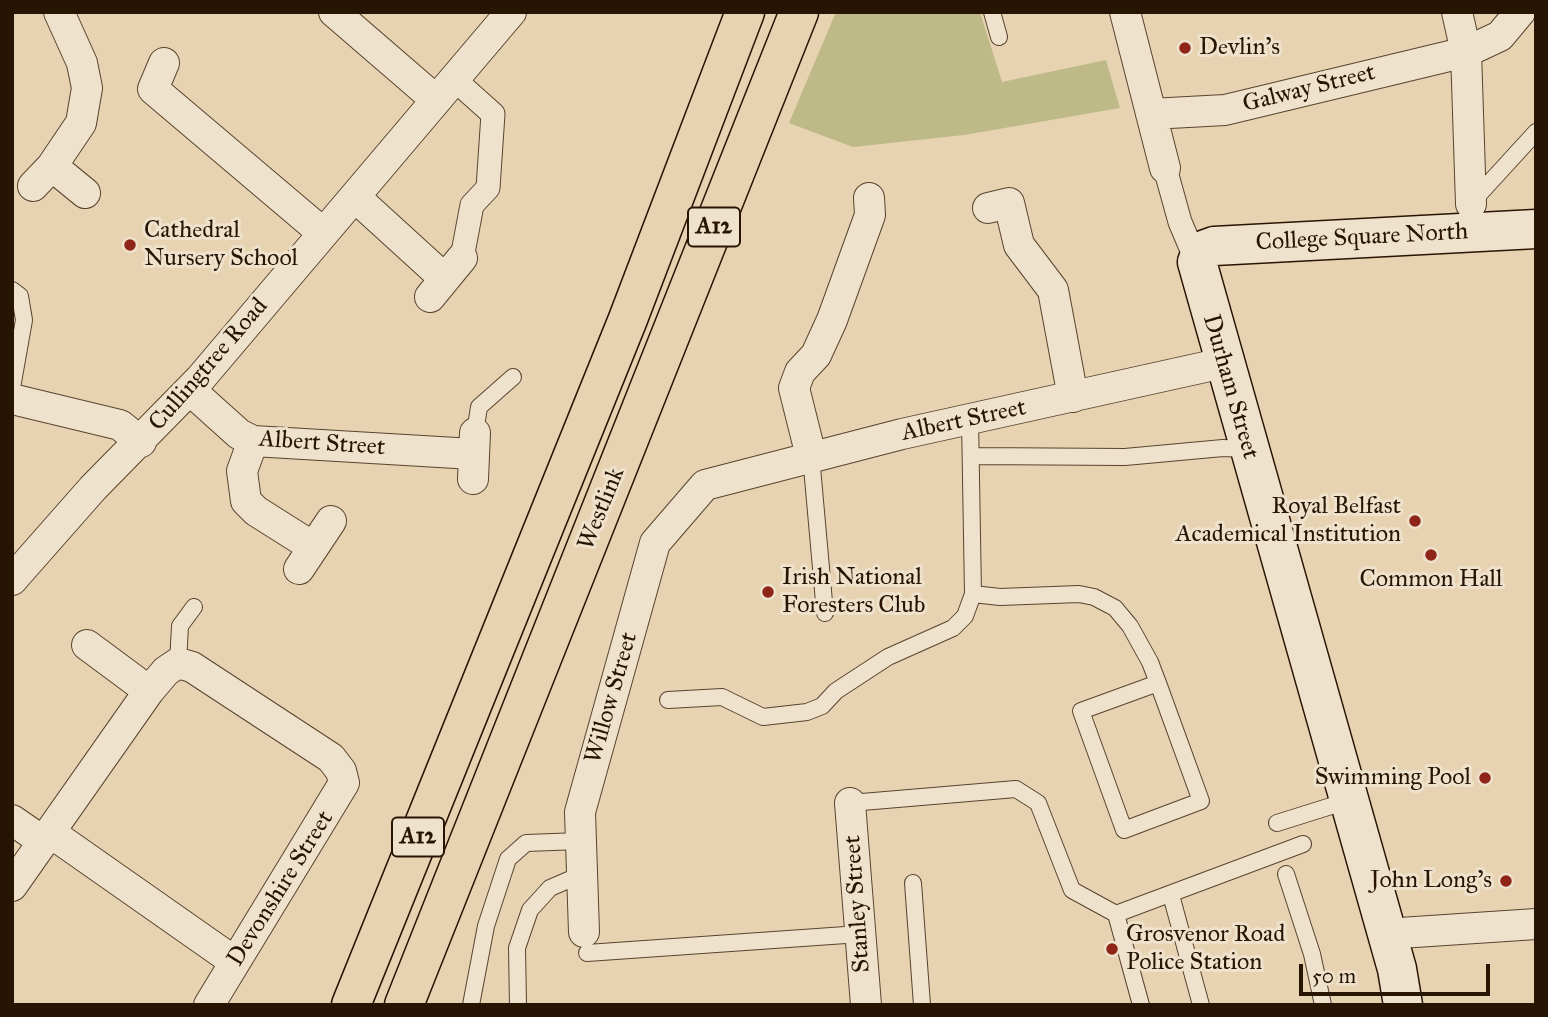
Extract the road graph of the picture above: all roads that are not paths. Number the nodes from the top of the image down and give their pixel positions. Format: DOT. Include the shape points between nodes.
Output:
graph roads {
  1 [pos="59,12"];
  2 [pos="334,12"];
  3 [pos="511,12"];
  4 [pos="745,12"];
  5 [pos="992,12"];
  6 [pos="1125,12"];
  7 [pos="1457,12"];
  8 [pos="1520,12"];
  9 [pos="799,16"];
  10 [pos="999,37"];
  11 [pos="1466,52"];
  12 [pos="164,63"];
  13 [pos="445,90"];
  14 [pos="1151,114"];
  15 [pos="1536,132"];
  16 [pos="1165,168"];
  17 [pos="85,193"];
  18 [pos="355,197"];
  19 [pos="869,198"];
  20 [pos="1471,204"];
  21 [pos="988,208"];
  22 [pos="1536,229"];
  23 [pos="323,233"];
  24 [pos="1197,262"];
  25 [pos="446,278"];
  26 [pos="12,290"];
  27 [pos="1223,363"];
  28 [pos="513,377"];
  29 [pos="12,388"];
  30 [pos="190,390"];
  31 [pos="1073,397"];
  32 [pos="12,399"];
  33 [pos="970,419"];
  34 [pos="253,441"];
  35 [pos="141,442"];
  36 [pos="1247,449"];
  37 [pos="474,455"];
  38 [pos="811,456"];
  39 [pos="973,456"];
  40 [pos="705,485"];
  41 [pos="331,522"];
  42 [pos="12,580"];
  43 [pos="973,594"];
  44 [pos="194,607"];
  45 [pos="825,613"];
  46 [pos="87,645"];
  47 [pos="178,663"];
  48 [pos="1158,683"];
  49 [pos="149,691"];
  50 [pos="668,700"];
  51 [pos="1347,801"];
  52 [pos="850,803"];
  53 [pos="12,820"];
  54 [pos="1278,823"];
  55 [pos="47,838"];
  56 [pos="580,841"];
  57 [pos="1303,844"];
  58 [pos="1286,874"];
  59 [pos="580,875"];
  60 [pos="913,883"];
  61 [pos="12,886"];
  62 [pos="1171,895"];
  63 [pos="1116,914"];
  64 [pos="1536,924"];
  65 [pos="860,934"];
  66 [pos="1385,934"];
  67 [pos="585,943"];
  68 [pos="235,962"];
  69 [pos="209,1005"];
  70 [pos="351,1005"];
  71 [pos="404,1005"];
  72 [pos="471,1005"];
  73 [pos="518,1005"];
  74 [pos="866,1005"];
  75 [pos="922,1005"];
  76 [pos="1141,1005"];
  77 [pos="1201,1005"];
  78 [pos="1323,1005"];
  79 [pos="1403,1005"];
  1 -- 17 [label="street" via="82,63 87,88 81,123 43,176"];
  2 -- 13 [label="street"];
  3 -- 13 [label="street, Cullingtree Road"];
  4 -- 70 [label="highway, Westlink / A12" via="628,319"];
  5 -- 10 [label="lane"];
  6 -- 14 [label="street, Durham Street"];
  7 -- 11 [label="street"];
  8 -- 11 [label="street, Galway Street" via="1500,36"];
  9 -- 71 [label="highway, Westlink / A12"];
  11 -- 14 [label="street, Galway Street" via="1225,110"];
  11 -- 20 [label="street"];
  12 -- 23 [label="street" via="153,89"];
  13 -- 18 [label="street, Cullingtree Road"];
  13 -- 25 [label="street" via="494,114 488,188 472,205"];
  14 -- 16 [label="street, Durham Street"];
  15 -- 20 [label="lane"];
  16 -- 24 [label="street, Durham Street"];
  18 -- 23 [label="street, Cullingtree Road"];
  18 -- 25 [label="street"];
  19 -- 38 [label="street" via="870,215 843,249 832,320 794,388"];
  21 -- 31 [label="street" via="1009,203 1019,245 1054,290"];
  22 -- 24 [label="main road, College Square North" via="1214,246 1203,250"];
  23 -- 30 [label="street, Cullingtree Road"];
  24 -- 27 [label="main road, Durham Street"];
  26 -- 29 [label="lane" via="20,296 24,320"];
  27 -- 31 [label="street, Albert Street"];
  27 -- 36 [label="main road, Durham Street"];
  28 -- 37 [label="lane" via="479,407"];
  30 -- 34 [label="street, Albert Street" via="239,435"];
  30 -- 35 [label="street, Cullingtree Road"];
  31 -- 33 [label="street, Albert Street"];
  32 -- 35 [label="street" via="120,425"];
  33 -- 38 [label="street, Albert Street"];
  33 -- 39 [label="lane"];
  34 -- 37 [label="street, Albert Street"];
  34 -- 41 [label="street" via="242,471 246,501 306,558"];
  35 -- 42 [label="street, Cullingtree Road" via="93,488"];
  36 -- 39 [label="lane" via="1125,457"];
  36 -- 51 [label="main road, Durham Street"];
  38 -- 40 [label="street, Albert Street"];
  38 -- 45 [label="lane"];
  39 -- 43 [label="lane" via="969,489"];
  40 -- 56 [label="street, Willow Street" via="655,543 580,812"];
  43 -- 48 [label="lane" via="1094,597 1115,608 1130,626"];
  43 -- 50 [label="lane" via="965,616 953,628 888,657 807,712 763,716 722,696"];
  44 -- 47 [label="lane" via="180,626"];
  46 -- 49 [label="street"];
  47 -- 49 [label="street"];
  47 -- 68 [label="street, Devonshire Street" via="192,667 331,758 344,783"];
  48 -- 48 [label="lane" via="1201,801 1124,830 1081,711"];
  49 -- 55 [label="street"];
  51 -- 54 [label="lane"];
  51 -- 66 [label="main road, Durham Street"];
  52 -- 63 [label="lane" via="1016,789 1038,803 1072,890"];
  52 -- 65 [label="street, Stanley Street"];
  53 -- 55 [label="street"];
  55 -- 61 [label="street"];
  55 -- 68 [label="street"];
  56 -- 59 [label="street, Willow Street"];
  56 -- 72 [label="lane" via="526,843 508,859 486,926"];
  57 -- 62 [label="lane"];
  58 -- 78 [label="lane"];
  59 -- 67 [label="street, Willow Street"];
  59 -- 73 [label="lane" via="550,888 530,910 517,948"];
  60 -- 75 [label="lane"];
  62 -- 63 [label="lane"];
  62 -- 77 [label="lane"];
  63 -- 76 [label="lane"];
  64 -- 66 [label="street" via="1446,939"];
  65 -- 67 [label="lane"];
  65 -- 74 [label="street, Stanley Street"];
  66 -- 79 [label="main road, Durham Street"];
  68 -- 69 [label="street, Devonshire Street"];
}
